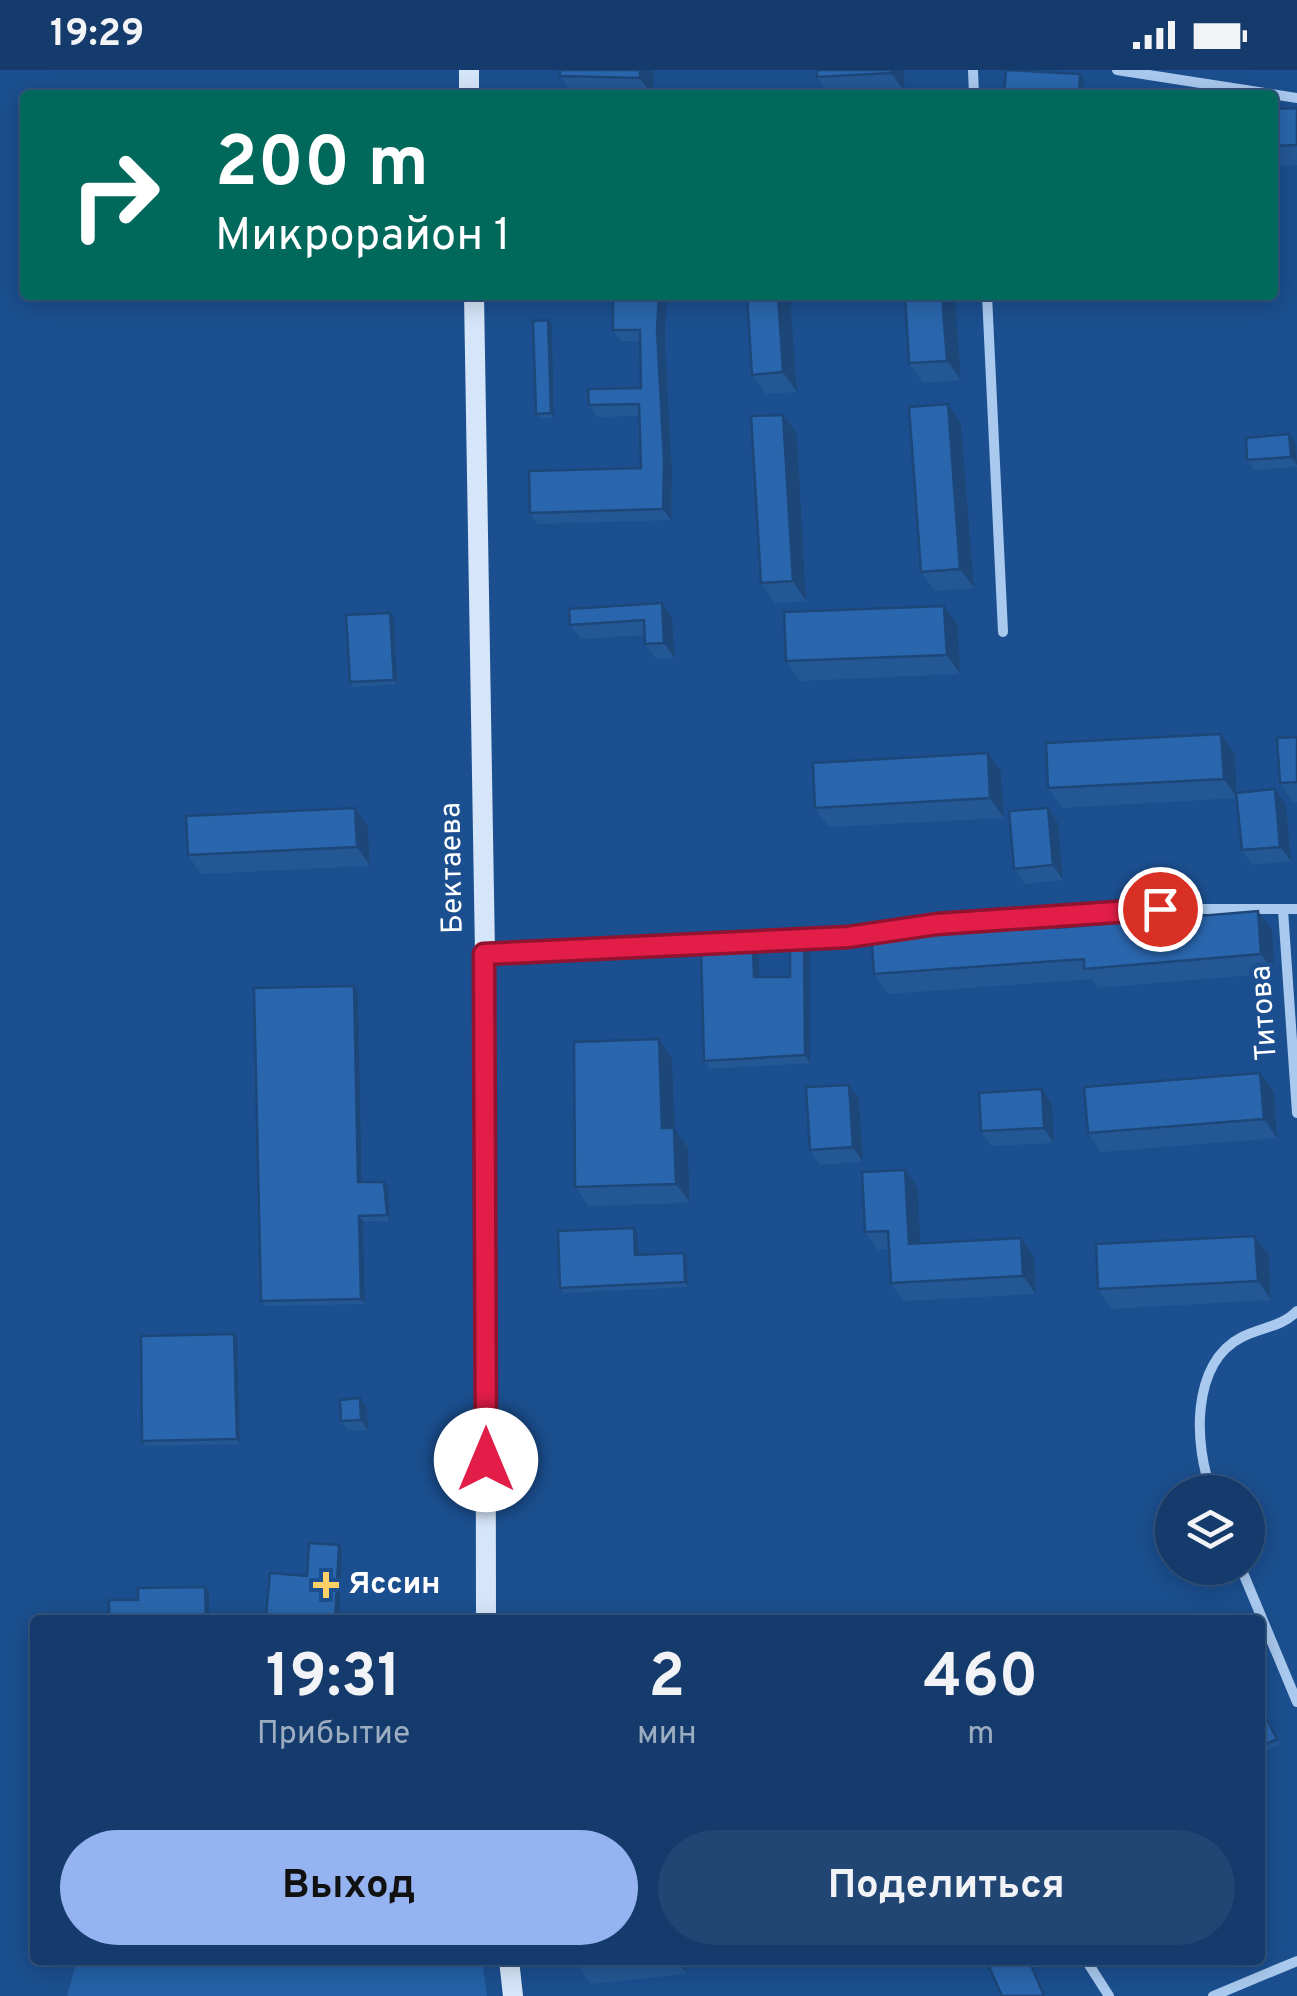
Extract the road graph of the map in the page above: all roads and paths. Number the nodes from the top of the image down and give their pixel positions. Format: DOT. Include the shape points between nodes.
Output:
graph roads {
  1 [pos="1118,70"];
  2 [pos="1154,73"];
  3 [pos="1251,90"];
  4 [pos="474,300"];
  5 [pos="987,300"];
  6 [pos="1003,632"];
  7 [pos="1297,909"];
  8 [pos="1283,910"];
  9 [pos="484,954"];
  10 [pos="1297,1113"];
  11 [pos="1297,1310"];
  12 [pos="1207,1475"];
  13 [pos="1247,1585"];
  14 [pos="486,1615"];
  15 [pos="1260,1615"];
  16 [pos="1265,1627"];
  17 [pos="1297,1702"];
  18 [pos="1297,1961"];
  19 [pos="510,1965"];
  20 [pos="1089,1965"];
  21 [pos="513,1996"];
  22 [pos="1109,1996"];
  23 [pos="1213,1996"];
  1 -- 2 [label="street"];
  2 -- 3 [label="street"];
  4 -- 9 [label="street, Бектаева"];
  5 -- 6 [label="street"];
  7 -- 8 [label="street"];
  8 -- 9 [label="street" via="1160,909 848,937"];
  8 -- 10 [label="street, Титова"];
  9 -- 14 [label="street, Бектаева"];
  11 -- 12 [label="street" via="1287,1321 1238,1338 1214,1362 1203,1395 1199,1446"];
  13 -- 15 [label="street"];
  16 -- 17 [label="street"];
  18 -- 23 [label="street"];
  19 -- 21 [label="street"];
  20 -- 22 [label="street"];
}
